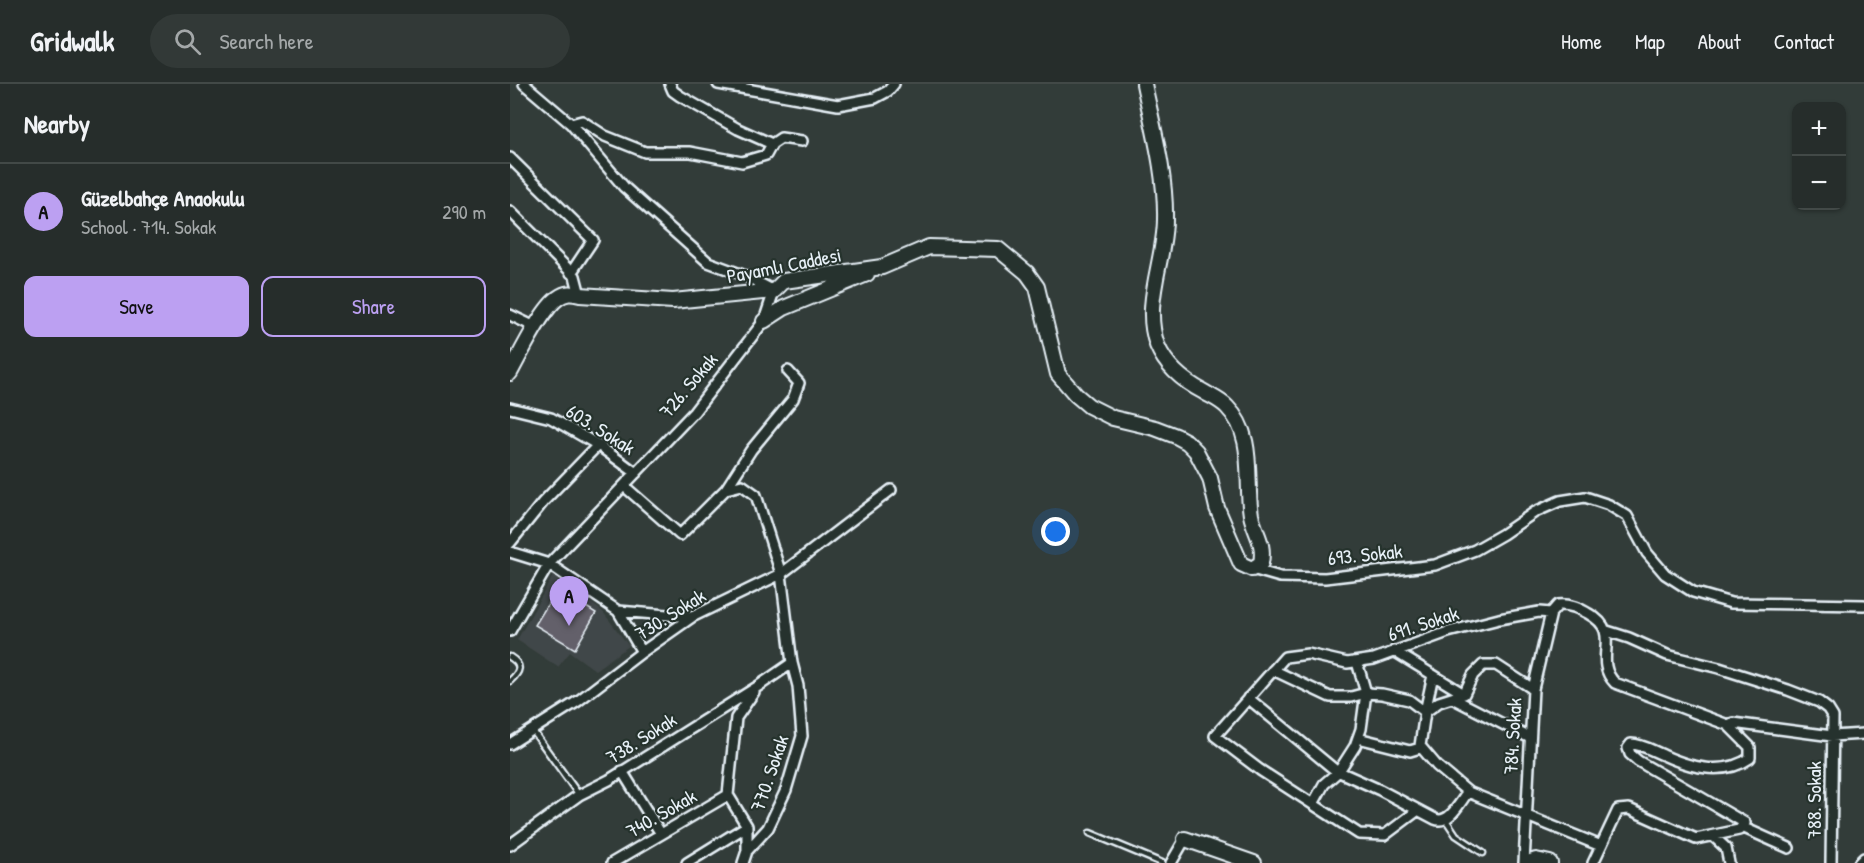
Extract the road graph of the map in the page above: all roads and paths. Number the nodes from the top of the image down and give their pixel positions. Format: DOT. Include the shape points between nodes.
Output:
graph roads {
  1 [pos="524,84"];
  2 [pos="670,84"];
  3 [pos="718,84"];
  4 [pos="894,84"];
  5 [pos="1144,84"];
  6 [pos="571,124"];
  7 [pos="802,141"];
  8 [pos="772,144"];
  9 [pos="510,158"];
  10 [pos="510,211"];
  11 [pos="882,267"];
  12 [pos="571,273"];
  13 [pos="774,291"];
  14 [pos="580,295"];
  15 [pos="510,315"];
  16 [pos="764,321"];
  17 [pos="535,327"];
  18 [pos="788,371"];
  19 [pos="510,373"];
  20 [pos="510,408"];
  21 [pos="598,445"];
  22 [pos="636,473"];
  23 [pos="624,486"];
  24 [pos="726,489"];
  25 [pos="891,490"];
  26 [pos="510,543"];
  27 [pos="510,552"];
  28 [pos="549,564"];
  29 [pos="1252,569"];
  30 [pos="781,574"];
  31 [pos="1864,605"];
  32 [pos="618,611"];
  33 [pos="1551,614"];
  34 [pos="692,617"];
  35 [pos="510,631"];
  36 [pos="1607,631"];
  37 [pos="1394,651"];
  38 [pos="642,652"];
  39 [pos="510,657"];
  40 [pos="1357,662"];
  41 [pos="792,663"];
  42 [pos="1273,670"];
  43 [pos="1433,675"];
  44 [pos="510,681"];
  45 [pos="757,687"];
  46 [pos="1533,689"];
  47 [pos="1366,693"];
  48 [pos="1464,694"];
  49 [pos="1248,698"];
  50 [pos="1454,699"];
  51 [pos="1425,712"];
  52 [pos="1728,725"];
  53 [pos="533,731"];
  54 [pos="1864,734"];
  55 [pos="1832,736"];
  56 [pos="1358,738"];
  57 [pos="1530,738"];
  58 [pos="510,744"];
  59 [pos="1420,746"];
  60 [pos="622,771"];
  61 [pos="1339,771"];
  62 [pos="1468,792"];
  63 [pos="579,795"];
  64 [pos="728,795"];
  65 [pos="1313,804"];
  66 [pos="1417,811"];
  67 [pos="1527,814"];
  68 [pos="1446,820"];
  69 [pos="747,826"];
  70 [pos="1742,827"];
  71 [pos="1090,833"];
  72 [pos="661,834"];
  73 [pos="1713,836"];
  74 [pos="1185,838"];
  75 [pos="510,845"];
  76 [pos="1601,846"];
  77 [pos="1788,848"];
  78 [pos="747,851"];
  79 [pos="1483,853"];
  80 [pos="1864,858"];
  81 [pos="612,863"];
  82 [pos="687,863"];
  83 [pos="743,863"];
  84 [pos="1162,863"];
  85 [pos="1171,863"];
  86 [pos="1254,863"];
  87 [pos="1526,863"];
  88 [pos="1550,863"];
  89 [pos="1593,863"];
  90 [pos="1729,863"];
  91 [pos="1831,863"];
  92 [pos="1859,863"];
  1 -- 6 [label="street"];
  2 -- 8 [label="street" via="680,96"];
  3 -- 4 [label="street" via="838,105 875,98"];
  5 -- 29 [label="street" via="1160,161 1165,215 1153,301 1154,330 1175,373 1220,401 1238,421 1248,455 1251,516 1263,551 1261,563"];
  6 -- 8 [label="street" via="582,121 645,153 690,152 742,162 766,156"];
  6 -- 13 [label="street" via="624,187 708,262"];
  7 -- 8 [label="street" via="781,138"];
  9 -- 12 [label="street" via="593,240"];
  10 -- 12 [label="street"];
  11 -- 13 [label="street, Payamlı Caddesi" via="784,281"];
  11 -- 16 [label="street, 726. Sokak" via="784,308"];
  11 -- 29 [label="street, Payamlı Caddesi" via="929,248 998,249 1027,273 1037,287 1052,355 1067,387 1089,406 1113,418 1155,428 1187,442 1210,478 1241,564"];
  12 -- 14 [label="street"];
  13 -- 14 [label="street, Payamlı Caddesi" via="673,301"];
  13 -- 16 [label="street"];
  14 -- 17 [label="street, Payamlı Caddesi" via="570,292 557,298"];
  15 -- 17 [label="street"];
  16 -- 22 [label="street, 726. Sokak" via="694,412"];
  17 -- 19 [label="street, Payamlı Caddesi"];
  18 -- 24 [label="street" via="799,383 793,399 751,450"];
  20 -- 21 [label="street, 603. Sokak" via="551,418"];
  21 -- 22 [label="street, 603. Sokak"];
  21 -- 26 [label="street"];
  22 -- 23 [label="street, 726. Sokak"];
  23 -- 24 [label="street" via="680,535"];
  23 -- 28 [label="street, 726. Sokak"];
  24 -- 30 [label="street" via="742,485 756,495"];
  25 -- 30 [label="street, 730. Sokak"];
  27 -- 28 [label="street"];
  28 -- 32 [label="street"];
  28 -- 35 [label="street, 726. Sokak"];
  29 -- 31 [label="street, 693. Sokak" via="1280,577 1325,578 1436,566 1475,550 1535,512 1560,501 1585,497 1627,516 1647,553 1665,574 1693,591 1731,603"];
  30 -- 34 [label="street, 730. Sokak"];
  30 -- 41 [label="street"];
  32 -- 34 [label="street"];
  32 -- 38 [label="street"];
  33 -- 36 [label="street, 691. Sokak" via="1558,606 1567,605 1595,617"];
  33 -- 37 [label="street, 691. Sokak" via="1539,612 1499,619"];
  33 -- 46 [label="street, 784. Sokak"];
  34 -- 38 [label="street, 730. Sokak"];
  36 -- 52 [label="street" via="1604,655 1615,683"];
  36 -- 55 [label="street, 788. Sokak" via="1667,655 1819,702 1833,717"];
  37 -- 40 [label="street, 691. Sokak"];
  37 -- 43 [label="street"];
  38 -- 53 [label="street, 730. Sokak"];
  39 -- 44 [label="lane" via="520,669"];
  40 -- 42 [label="street, 691. Sokak" via="1308,654 1286,657"];
  40 -- 47 [label="street"];
  41 -- 45 [label="street, 738. Sokak"];
  41 -- 78 [label="street, 770. Sokak" via="802,736 786,790 768,828"];
  42 -- 47 [label="street" via="1330,697"];
  42 -- 49 [label="street"];
  43 -- 48 [label="street"];
  43 -- 51 [label="street"];
  45 -- 60 [label="street, 738. Sokak"];
  45 -- 64 [label="street" via="736,718"];
  46 -- 48 [label="street" via="1496,664 1484,664 1473,675"];
  46 -- 57 [label="street, 784. Sokak"];
  47 -- 51 [label="street" via="1409,700"];
  47 -- 56 [label="street"];
  48 -- 50 [label="street"];
  49 -- 61 [label="street"];
  49 -- 65 [label="street" via="1215,736"];
  50 -- 51 [label="street" via="1438,702"];
  50 -- 57 [label="street"];
  51 -- 59 [label="street"];
  52 -- 55 [label="street"];
  52 -- 70 [label="street" via="1750,747 1750,758 1738,765 1706,769 1634,743 1628,750 1638,761 1745,823"];
  53 -- 58 [label="street, 730. Sokak"];
  53 -- 63 [label="lane"];
  54 -- 55 [label="street"];
  55 -- 91 [label="street, 788. Sokak"];
  56 -- 59 [label="street" via="1410,751"];
  56 -- 61 [label="street"];
  57 -- 67 [label="street, 784. Sokak"];
  59 -- 62 [label="street"];
  60 -- 63 [label="street, 738. Sokak"];
  60 -- 72 [label="street"];
  61 -- 65 [label="street" via="1324,784"];
  61 -- 66 [label="street"];
  62 -- 67 [label="street"];
  62 -- 68 [label="street"];
  63 -- 75 [label="street, 738. Sokak"];
  64 -- 69 [label="street"];
  64 -- 72 [label="street, 740. Sokak"];
  65 -- 66 [label="street" via="1359,834 1385,835"];
  66 -- 68 [label="street"];
  67 -- 76 [label="street"];
  67 -- 87 [label="street, 784. Sokak"];
  68 -- 79 [label="lane" via="1456,835"];
  69 -- 78 [label="street"];
  69 -- 82 [label="street"];
  70 -- 73 [label="street"];
  70 -- 77 [label="street"];
  71 -- 84 [label="lane"];
  72 -- 81 [label="street, 740. Sokak"];
  73 -- 76 [label="street" via="1696,839 1629,809 1618,810"];
  73 -- 90 [label="street" via="1726,848"];
  74 -- 85 [label="street"];
  74 -- 86 [label="street"];
  76 -- 89 [label="street"];
  78 -- 83 [label="street"];
  80 -- 92 [label="street"];
  87 -- 88 [label="street"];
}
